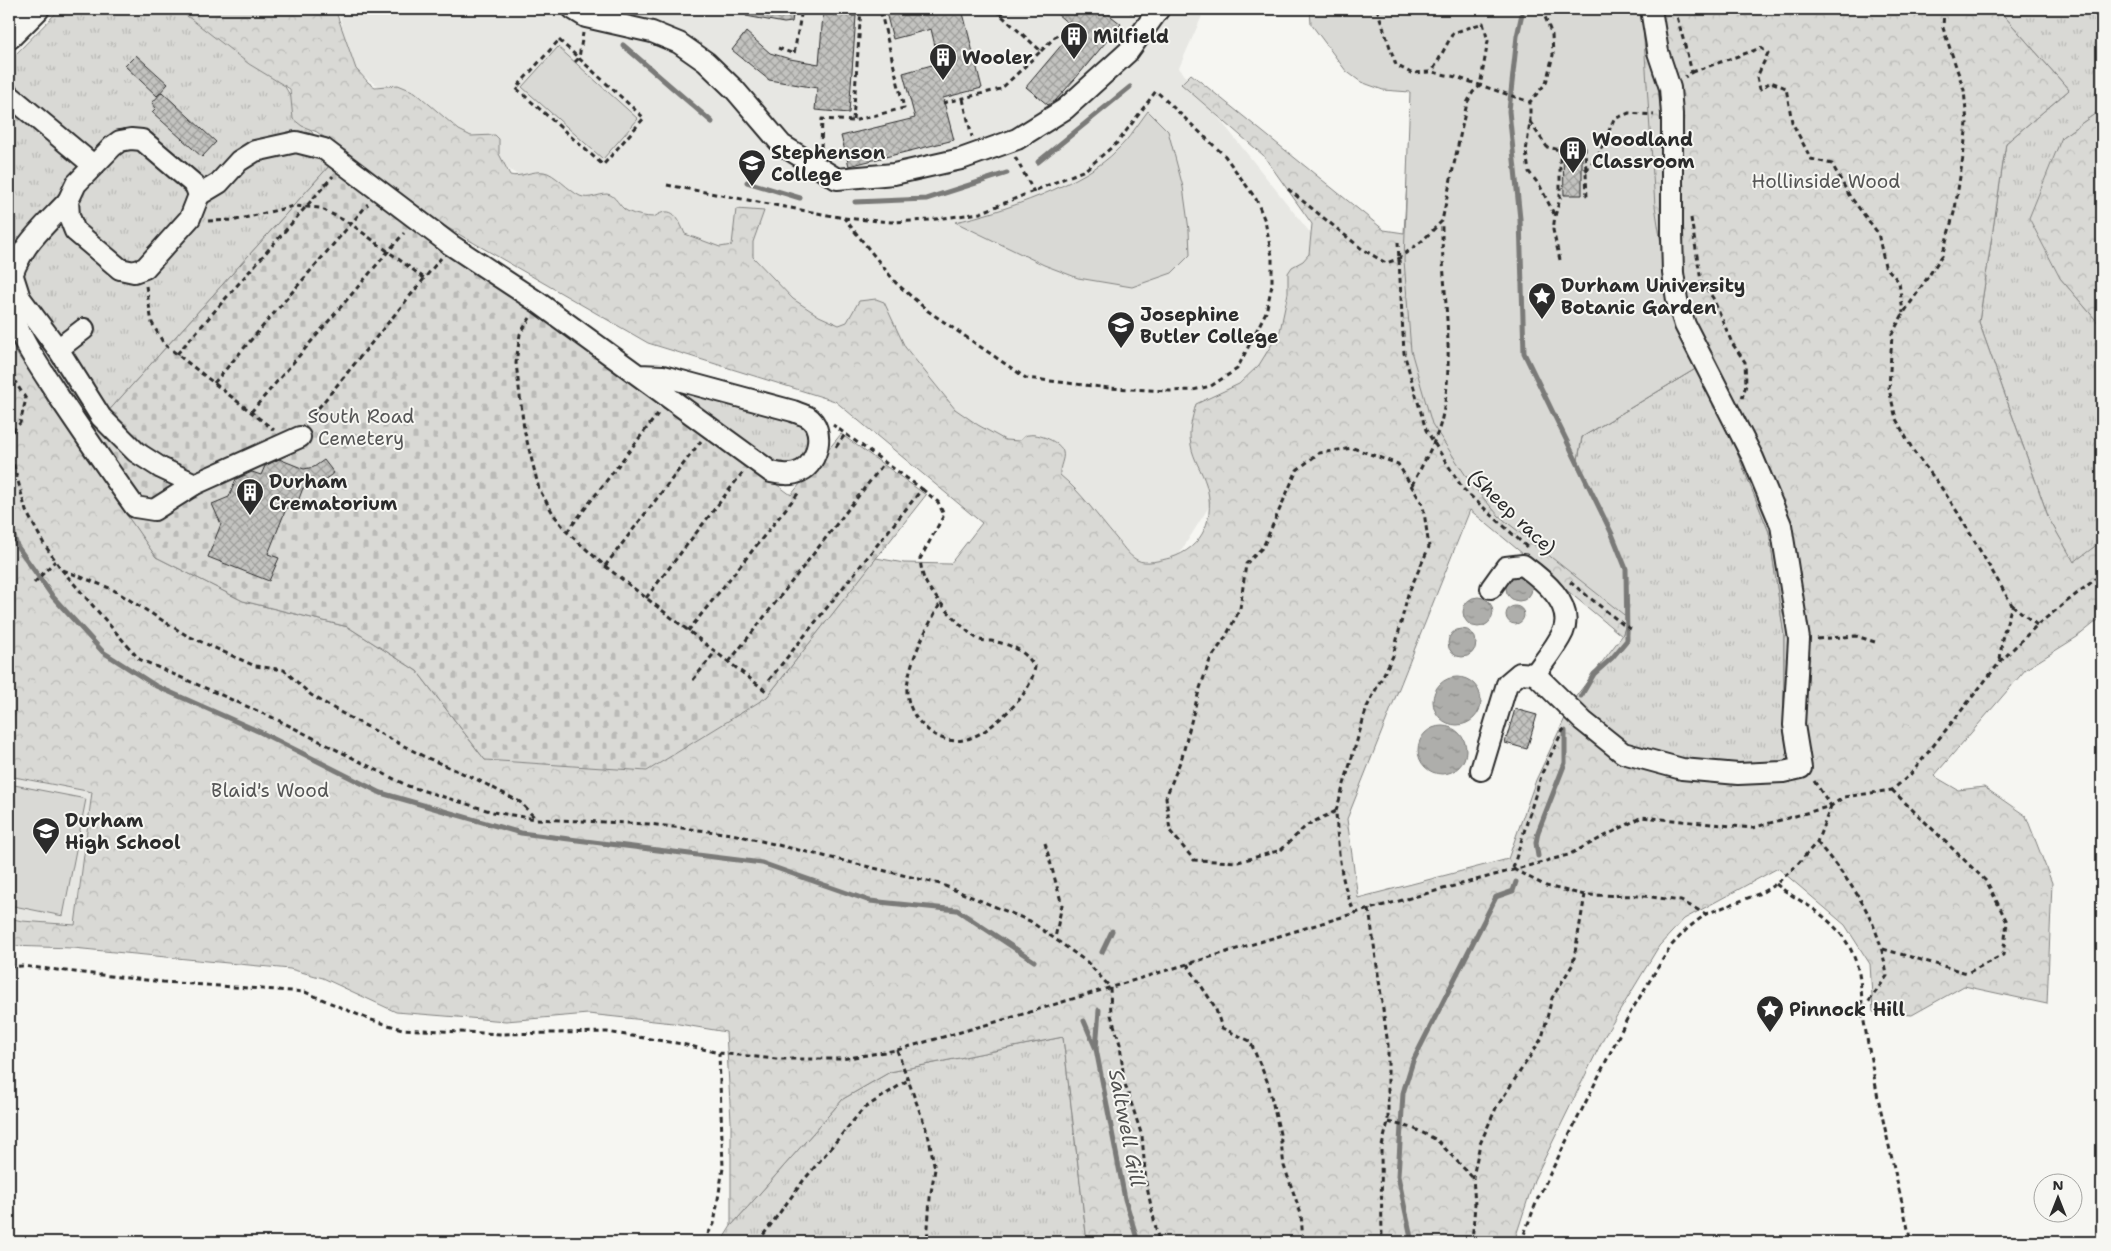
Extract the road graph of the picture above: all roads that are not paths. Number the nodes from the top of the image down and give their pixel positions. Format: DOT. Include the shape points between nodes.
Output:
graph roads {
  1 [pos="36,9"];
  2 [pos="1159,9"];
  3 [pos="1651,9"];
  4 [pos="579,13"];
  5 [pos="9,36"];
  6 [pos="9,95"];
  7 [pos="93,166"];
  8 [pos="199,195"];
  9 [pos="68,201"];
  10 [pos="10,281"];
  11 [pos="9,303"];
  12 [pos="84,329"];
  13 [pos="58,350"];
  14 [pos="639,375"];
  15 [pos="295,440"];
  16 [pos="195,484"];
  17 [pos="1491,588"];
  18 [pos="1536,674"];
  19 [pos="1480,770"];
  1 -- 5 [label="main road"];
  2 -- 4 [label="lane" via="1128,52 1065,110 1009,142 961,159 894,174 837,179 782,145 735,90 706,62 679,43 652,32"];
  3 -- 18 [label="lane" via="1658,52 1670,88 1673,272 1677,300 1685,325 1733,415 1781,525 1799,638 1794,726 1801,768 1738,774 1682,769 1623,752 1583,721"];
  6 -- 7 [label="lane"];
  7 -- 8 [label="lane" via="120,141 142,140 195,185"];
  7 -- 9 [label="lane" via="76,184"];
  8 -- 9 [label="lane" via="190,218 145,268 134,272 120,270 76,231"];
  8 -- 14 [label="lane" via="255,151 296,142 324,149 451,245"];
  9 -- 10 [label="lane" via="23,249"];
  10 -- 13 [label="lane"];
  11 -- 16 [label="lane" via="31,354 135,507 154,510"];
  12 -- 13 [label="lane"];
  13 -- 16 [label="lane" via="101,417 117,434 136,452"];
  14 -- 14 [label="lane" via="663,376 793,411 809,418 816,429 817,452 810,466 800,472 787,476 771,472"];
  15 -- 16 [label="lane"];
  17 -- 18 [label="lane" via="1506,567 1523,565 1542,579 1564,606 1566,620 1563,632"];
  18 -- 19 [label="lane" via="1520,673 1507,684"];
}
